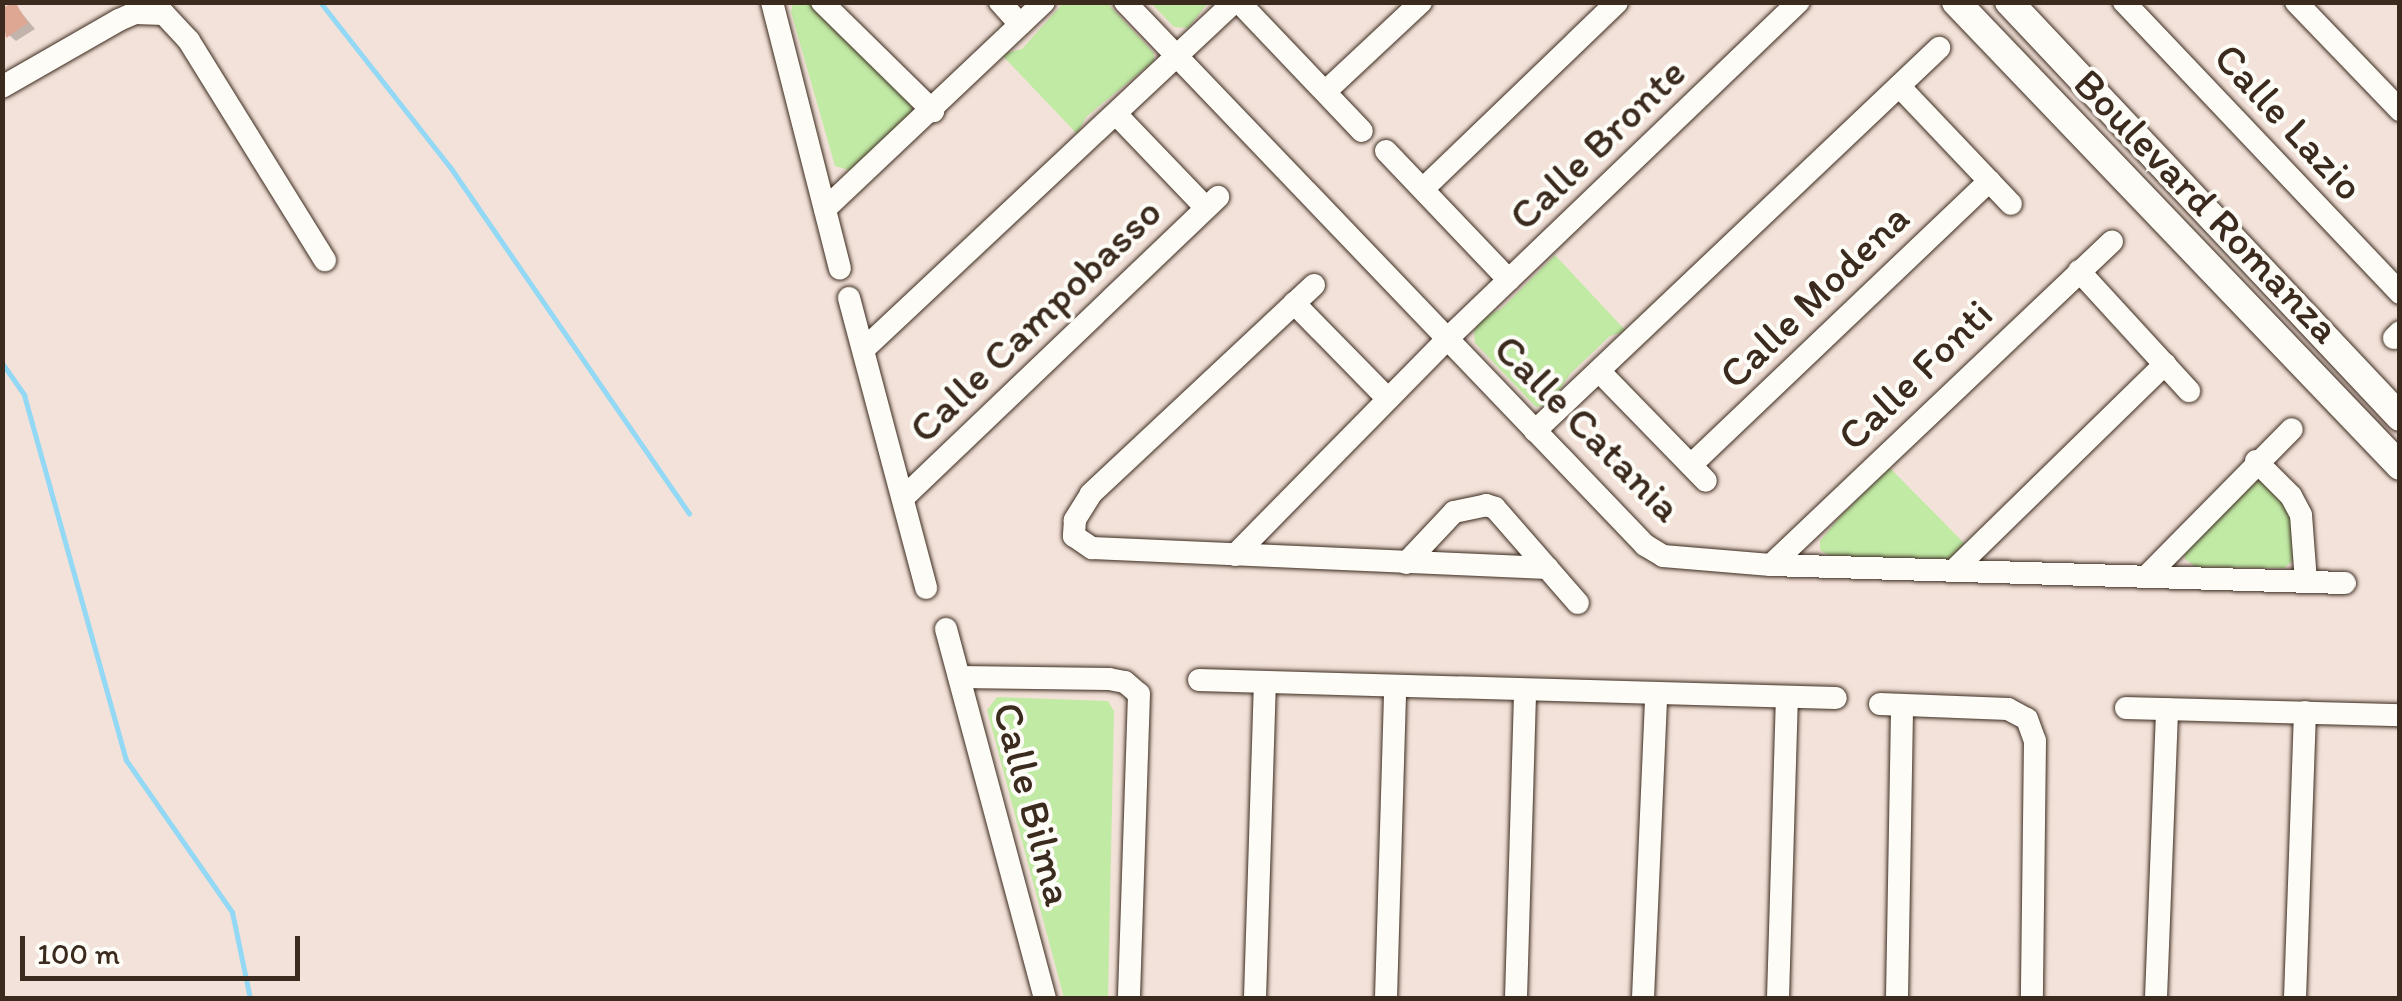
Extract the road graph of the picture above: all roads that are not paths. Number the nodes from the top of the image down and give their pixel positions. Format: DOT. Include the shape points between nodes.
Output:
graph roads {
  1 [pos="772,2"];
  2 [pos="822,2"];
  3 [pos="1000,2"];
  4 [pos="1044,2"];
  5 [pos="1125,2"];
  6 [pos="1236,2"];
  7 [pos="1420,2"];
  8 [pos="1617,2"];
  9 [pos="1799,2"];
  10 [pos="1956,2"];
  11 [pos="2008,2"];
  12 [pos="2124,2"];
  13 [pos="2296,2"];
  14 [pos="1020,24"];
  15 [pos="1939,48"];
  16 [pos="1176,55"];
  17 [pos="1900,86"];
  18 [pos="2,87"];
  19 [pos="1326,91"];
  20 [pos="933,110"];
  21 [pos="2400,110"];
  22 [pos="1116,114"];
  23 [pos="1362,130"];
  24 [pos="1386,151"];
  25 [pos="1989,181"];
  26 [pos="1423,189"];
  27 [pos="2011,204"];
  28 [pos="826,209"];
  29 [pos="2112,241"];
  30 [pos="325,260"];
  31 [pos="840,268"];
  32 [pos="2079,271"];
  33 [pos="1509,280"];
  34 [pos="1314,285"];
  35 [pos="2400,293"];
  36 [pos="848,298"];
  37 [pos="1294,303"];
  38 [pos="1448,339"];
  39 [pos="864,349"];
  40 [pos="2165,364"];
  41 [pos="1600,371"];
  42 [pos="2189,391"];
  43 [pos="1388,399"];
  44 [pos="2400,417"];
  45 [pos="2292,429"];
  46 [pos="1535,431"];
  47 [pos="2256,461"];
  48 [pos="2400,466"];
  49 [pos="903,498"];
  50 [pos="1235,556"];
  51 [pos="1406,563"];
  52 [pos="1771,565"];
  53 [pos="1548,568"];
  54 [pos="1954,570"];
  55 [pos="2146,576"];
  56 [pos="2306,582"];
  57 [pos="2345,583"];
  58 [pos="926,588"];
  59 [pos="1578,603"];
  60 [pos="946,629"];
  61 [pos="960,678"];
  62 [pos="1200,680"];
  63 [pos="1264,684"];
  64 [pos="1396,688"];
  65 [pos="1525,691"];
  66 [pos="1656,696"];
  67 [pos="1787,698"];
  68 [pos="1836,698"];
  69 [pos="2126,708"];
  70 [pos="2167,710"];
  71 [pos="2305,712"];
  72 [pos="2400,715"];
  73 [pos="1045,998"];
  74 [pos="1129,998"];
  75 [pos="1256,998"];
  76 [pos="1386,998"];
  77 [pos="1516,998"];
  78 [pos="1642,998"];
  79 [pos="1778,998"];
  80 [pos="1897,998"];
  81 [pos="2032,998"];
  82 [pos="2156,998"];
  83 [pos="2295,998"];
  1 -- 28 [label="street"];
  2 -- 20 [label="street"];
  3 -- 14 [label="street"];
  4 -- 14 [label="street"];
  5 -- 16 [label="street, Calle Catania"];
  6 -- 16 [label="street"];
  6 -- 19 [label="street"];
  7 -- 19 [label="street"];
  8 -- 26 [label="street"];
  9 -- 33 [label="street, Calle Bronte"];
  10 -- 48 [label="main road, Boulevard Romanza"];
  11 -- 44 [label="main road, Boulevard Romanza"];
  12 -- 35 [label="street, Calle Lazio"];
  13 -- 21 [label="street, Calle Lazio"];
  14 -- 20 [label="street"];
  15 -- 17 [label="street"];
  16 -- 22 [label="street"];
  16 -- 38 [label="street, Calle Catania"];
  17 -- 25 [label="street"];
  17 -- 41 [label="street"];
  18 -- 30 [label="street" via="119,20 164,14 189,41"];
  19 -- 23 [label="street"];
  20 -- 28 [label="street"];
  22 -- 39 [label="street"];
  22 -- 49 [label="street, Calle Campobasso" via="1212,202"];
  24 -- 26 [label="street"];
  25 -- 27 [label="street"];
  25 -- 41 [label="street, Calle Modena" via="1699,473"];
  26 -- 33 [label="street"];
  28 -- 31 [label="street"];
  29 -- 32 [label="street, Calle Fonti"];
  32 -- 40 [label="street"];
  32 -- 52 [label="street, Calle Fonti"];
  33 -- 38 [label="street, Calle Bronte"];
  34 -- 37 [label="street"];
  36 -- 39 [label="street"];
  37 -- 43 [label="street"];
  37 -- 50 [label="street" via="1091,494 1075,520 1074,536 1092,548"];
  38 -- 43 [label="street, Calle Bronte"];
  38 -- 46 [label="street, Calle Catania"];
  39 -- 49 [label="street"];
  40 -- 42 [label="street"];
  40 -- 54 [label="street"];
  41 -- 46 [label="street"];
  43 -- 50 [label="street, Calle Bronte"];
  45 -- 47 [label="street"];
  46 -- 52 [label="street, Calle Catania" via="1663,556"];
  47 -- 55 [label="street"];
  47 -- 56 [label="street" via="2301,516"];
  49 -- 58 [label="street"];
  50 -- 51 [label="street"];
  51 -- 53 [label="street"];
  51 -- 53 [label="street" via="1454,512 1478,504 1494,508"];
  52 -- 54 [label="street, Calle Catania"];
  53 -- 59 [label="street"];
  54 -- 55 [label="street, Calle Catania"];
  55 -- 56 [label="street, Calle Catania"];
  56 -- 57 [label="street, Calle Catania"];
  60 -- 61 [label="street, Calle Bilma"];
  61 -- 73 [label="street, Calle Bilma"];
  61 -- 74 [label="street" via="1109,679 1134,688 1140,704"];
  62 -- 63 [label="street"];
  63 -- 64 [label="street"];
  63 -- 75 [label="street"];
  64 -- 65 [label="street"];
  64 -- 76 [label="street"];
  65 -- 66 [label="street"];
  65 -- 77 [label="street"];
  66 -- 67 [label="street"];
  66 -- 78 [label="street"];
  67 -- 68 [label="street"];
  67 -- 79 [label="street"];
  69 -- 70 [label="street"];
  70 -- 71 [label="street"];
  70 -- 82 [label="street"];
  71 -- 72 [label="street"];
  71 -- 83 [label="street"];
  80 -- 81 [label="street" via="1891,706 2018,712 2033,730"];
}
